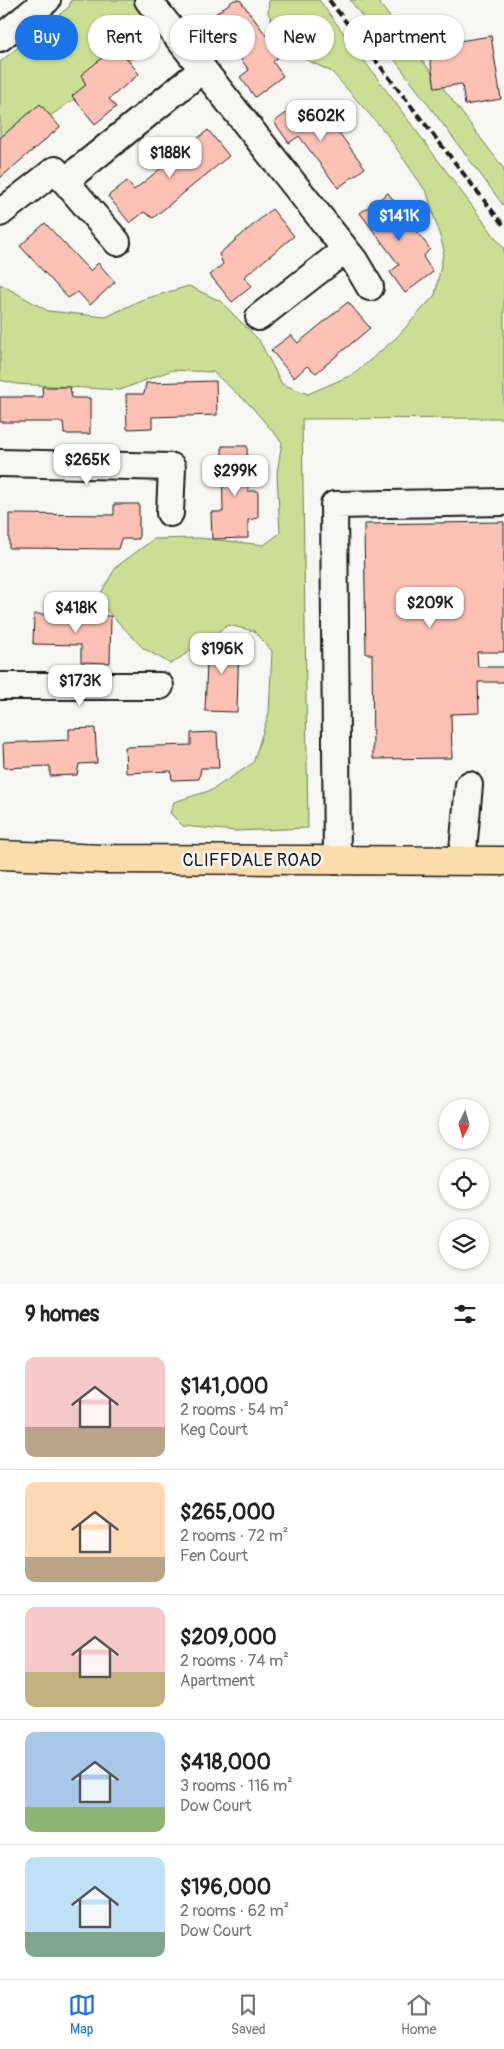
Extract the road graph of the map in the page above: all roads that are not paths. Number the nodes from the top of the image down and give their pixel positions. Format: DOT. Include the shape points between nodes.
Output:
graph roads {
  1 [pos="47,0"];
  2 [pos="148,0"];
  3 [pos="0,38"];
  4 [pos="203,69"];
  5 [pos="65,181"];
  6 [pos="0,214"];
  7 [pos="117,242"];
  8 [pos="345,250"];
  9 [pos="370,287"];
  10 [pos="259,317"];
  11 [pos="0,464"];
  12 [pos="504,502"];
  13 [pos="170,513"];
  14 [pos="0,686"];
  15 [pos="160,686"];
  16 [pos="469,785"];
  17 [pos="0,855"];
  18 [pos="337,861"];
  19 [pos="462,861"];
  20 [pos="504,861"];
  1 -- 3 [label="street"];
  2 -- 4 [label="street"];
  4 -- 5 [label="street"];
  4 -- 8 [label="street"];
  5 -- 6 [label="street" via="55,170"];
  5 -- 7 [label="street"];
  8 -- 9 [label="street"];
  8 -- 10 [label="street"];
  11 -- 13 [label="street" via="172,467"];
  12 -- 18 [label="street" via="334,504"];
  14 -- 15 [label="street"];
  16 -- 19 [label="street"];
  17 -- 18 [label="main road, CLIFFDALE ROAD"];
  18 -- 19 [label="main road, CLIFFDALE ROAD"];
  19 -- 20 [label="main road, CLIFFDALE ROAD"];
}
